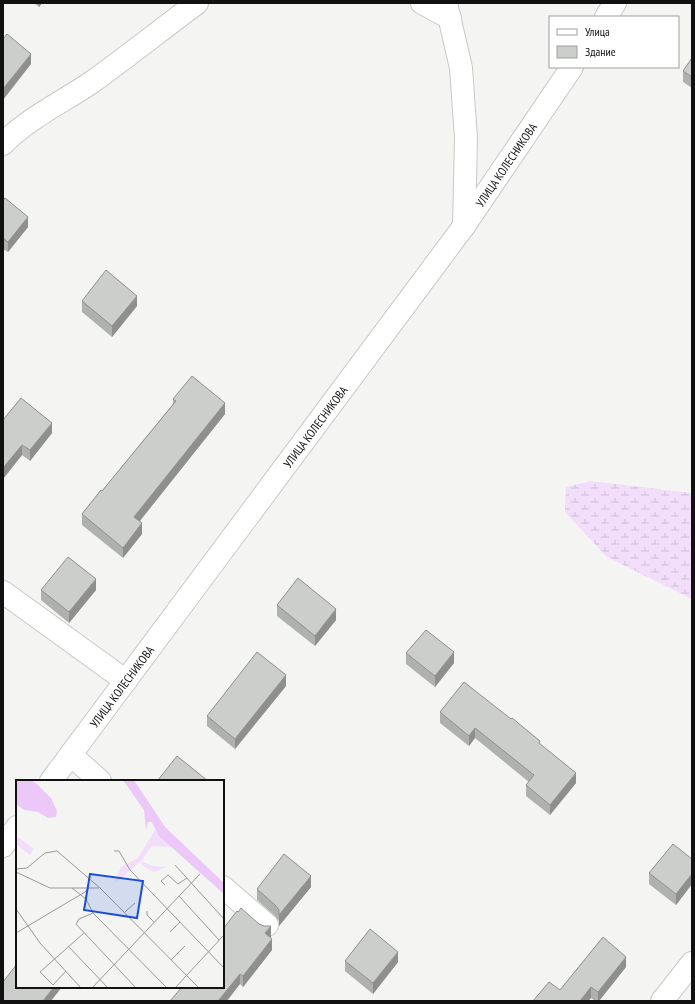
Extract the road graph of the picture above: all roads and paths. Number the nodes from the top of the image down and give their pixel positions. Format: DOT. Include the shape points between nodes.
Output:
graph roads {
  1 [pos="197,3"];
  2 [pos="422,3"];
  3 [pos="615,3"];
  4 [pos="448,11"];
  5 [pos="607,16"];
  6 [pos="571,68"];
  7 [pos="3,144"];
  8 [pos="464,226"];
  9 [pos="3,592"];
  10 [pos="126,681"];
  11 [pos="71,755"];
  12 [pos="52,780"];
  13 [pos="99,780"];
  14 [pos="16,828"];
  15 [pos="3,846"];
  16 [pos="224,888"];
  17 [pos="267,925"];
  18 [pos="692,963"];
  19 [pos="662,1001"];
  1 -- 7 [label="street" via="92,82 44,112"];
  2 -- 4 [label="street"];
  3 -- 5 [label="street"];
  4 -- 8 [label="street" via="461,68 466,138"];
  6 -- 8 [label="street, УЛИЦА КОЛЕСНИКОВА"];
  8 -- 10 [label="street, УЛИЦА КОЛЕСНИКОВА"];
  9 -- 10 [label="street"];
  10 -- 11 [label="street, УЛИЦА КОЛЕСНИКОВА"];
  11 -- 12 [label="street, УЛИЦА КОЛЕСНИКОВА"];
  11 -- 13 [label="street"];
  14 -- 15 [label="street"];
  16 -- 17 [label="street"];
  18 -- 19 [label="street"];
}
